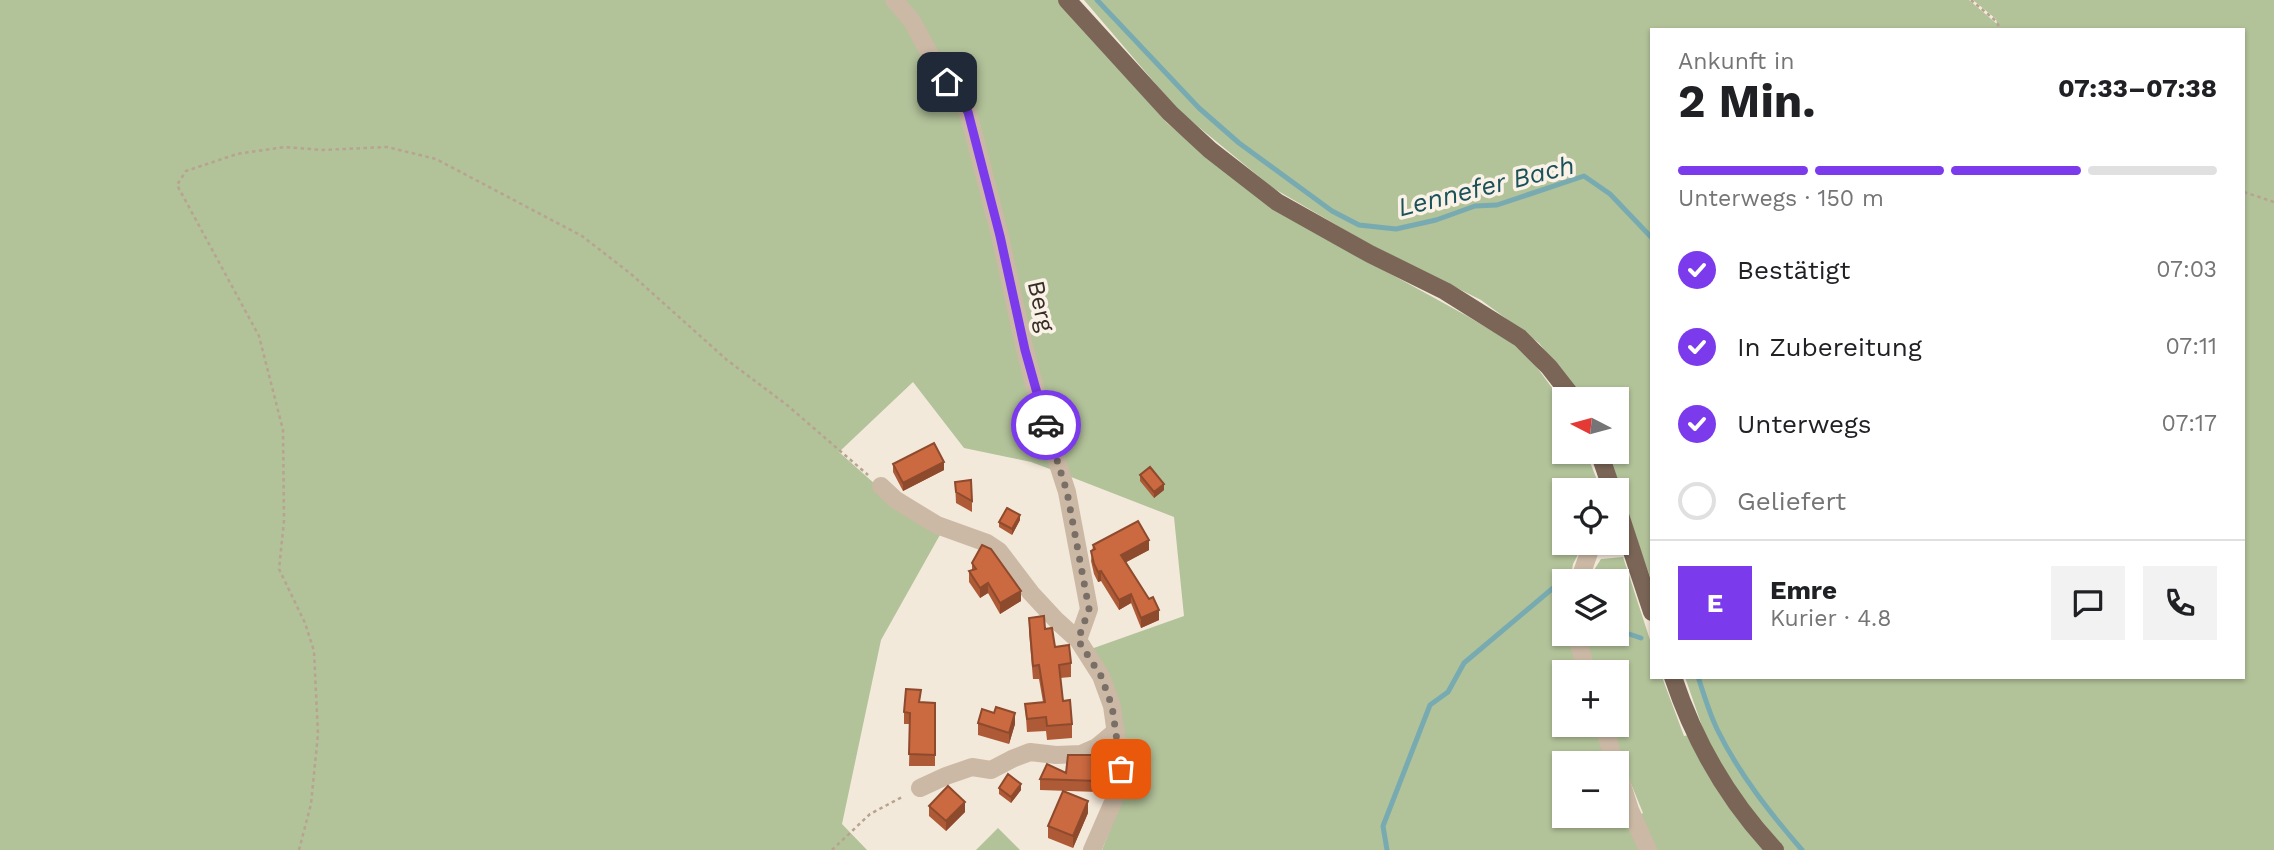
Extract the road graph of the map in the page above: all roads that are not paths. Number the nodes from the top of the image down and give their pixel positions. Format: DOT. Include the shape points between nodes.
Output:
graph roads {
  1 [pos="894,0"];
  2 [pos="1068,0"];
  3 [pos="1565,387"];
  4 [pos="881,486"];
  5 [pos="1629,547"];
  6 [pos="1650,606"];
  7 [pos="1078,640"];
  8 [pos="1674,679"];
  9 [pos="1116,730"];
  10 [pos="919,788"];
  11 [pos="1629,807"];
  12 [pos="1092,850"];
  13 [pos="1648,850"];
  14 [pos="1775,850"];
  1 -- 7 [label="street, Berg" via="968,112 1025,350 1067,492 1089,609"];
  2 -- 3 [label="main road" via="1170,113 1210,150 1277,202 1445,291 1520,338"];
  4 -- 7 [label="street" via="937,526 999,551 1031,593"];
  5 -- 6 [label="main road"];
  7 -- 9 [label="street" via="1101,676"];
  8 -- 14 [label="main road" via="1698,740 1728,793"];
  9 -- 10 [label="street" via="1081,754 1030,752 991,770 972,767"];
  9 -- 12 [label="street" via="1121,769 1113,802"];
  11 -- 13 [label="street"];
}
